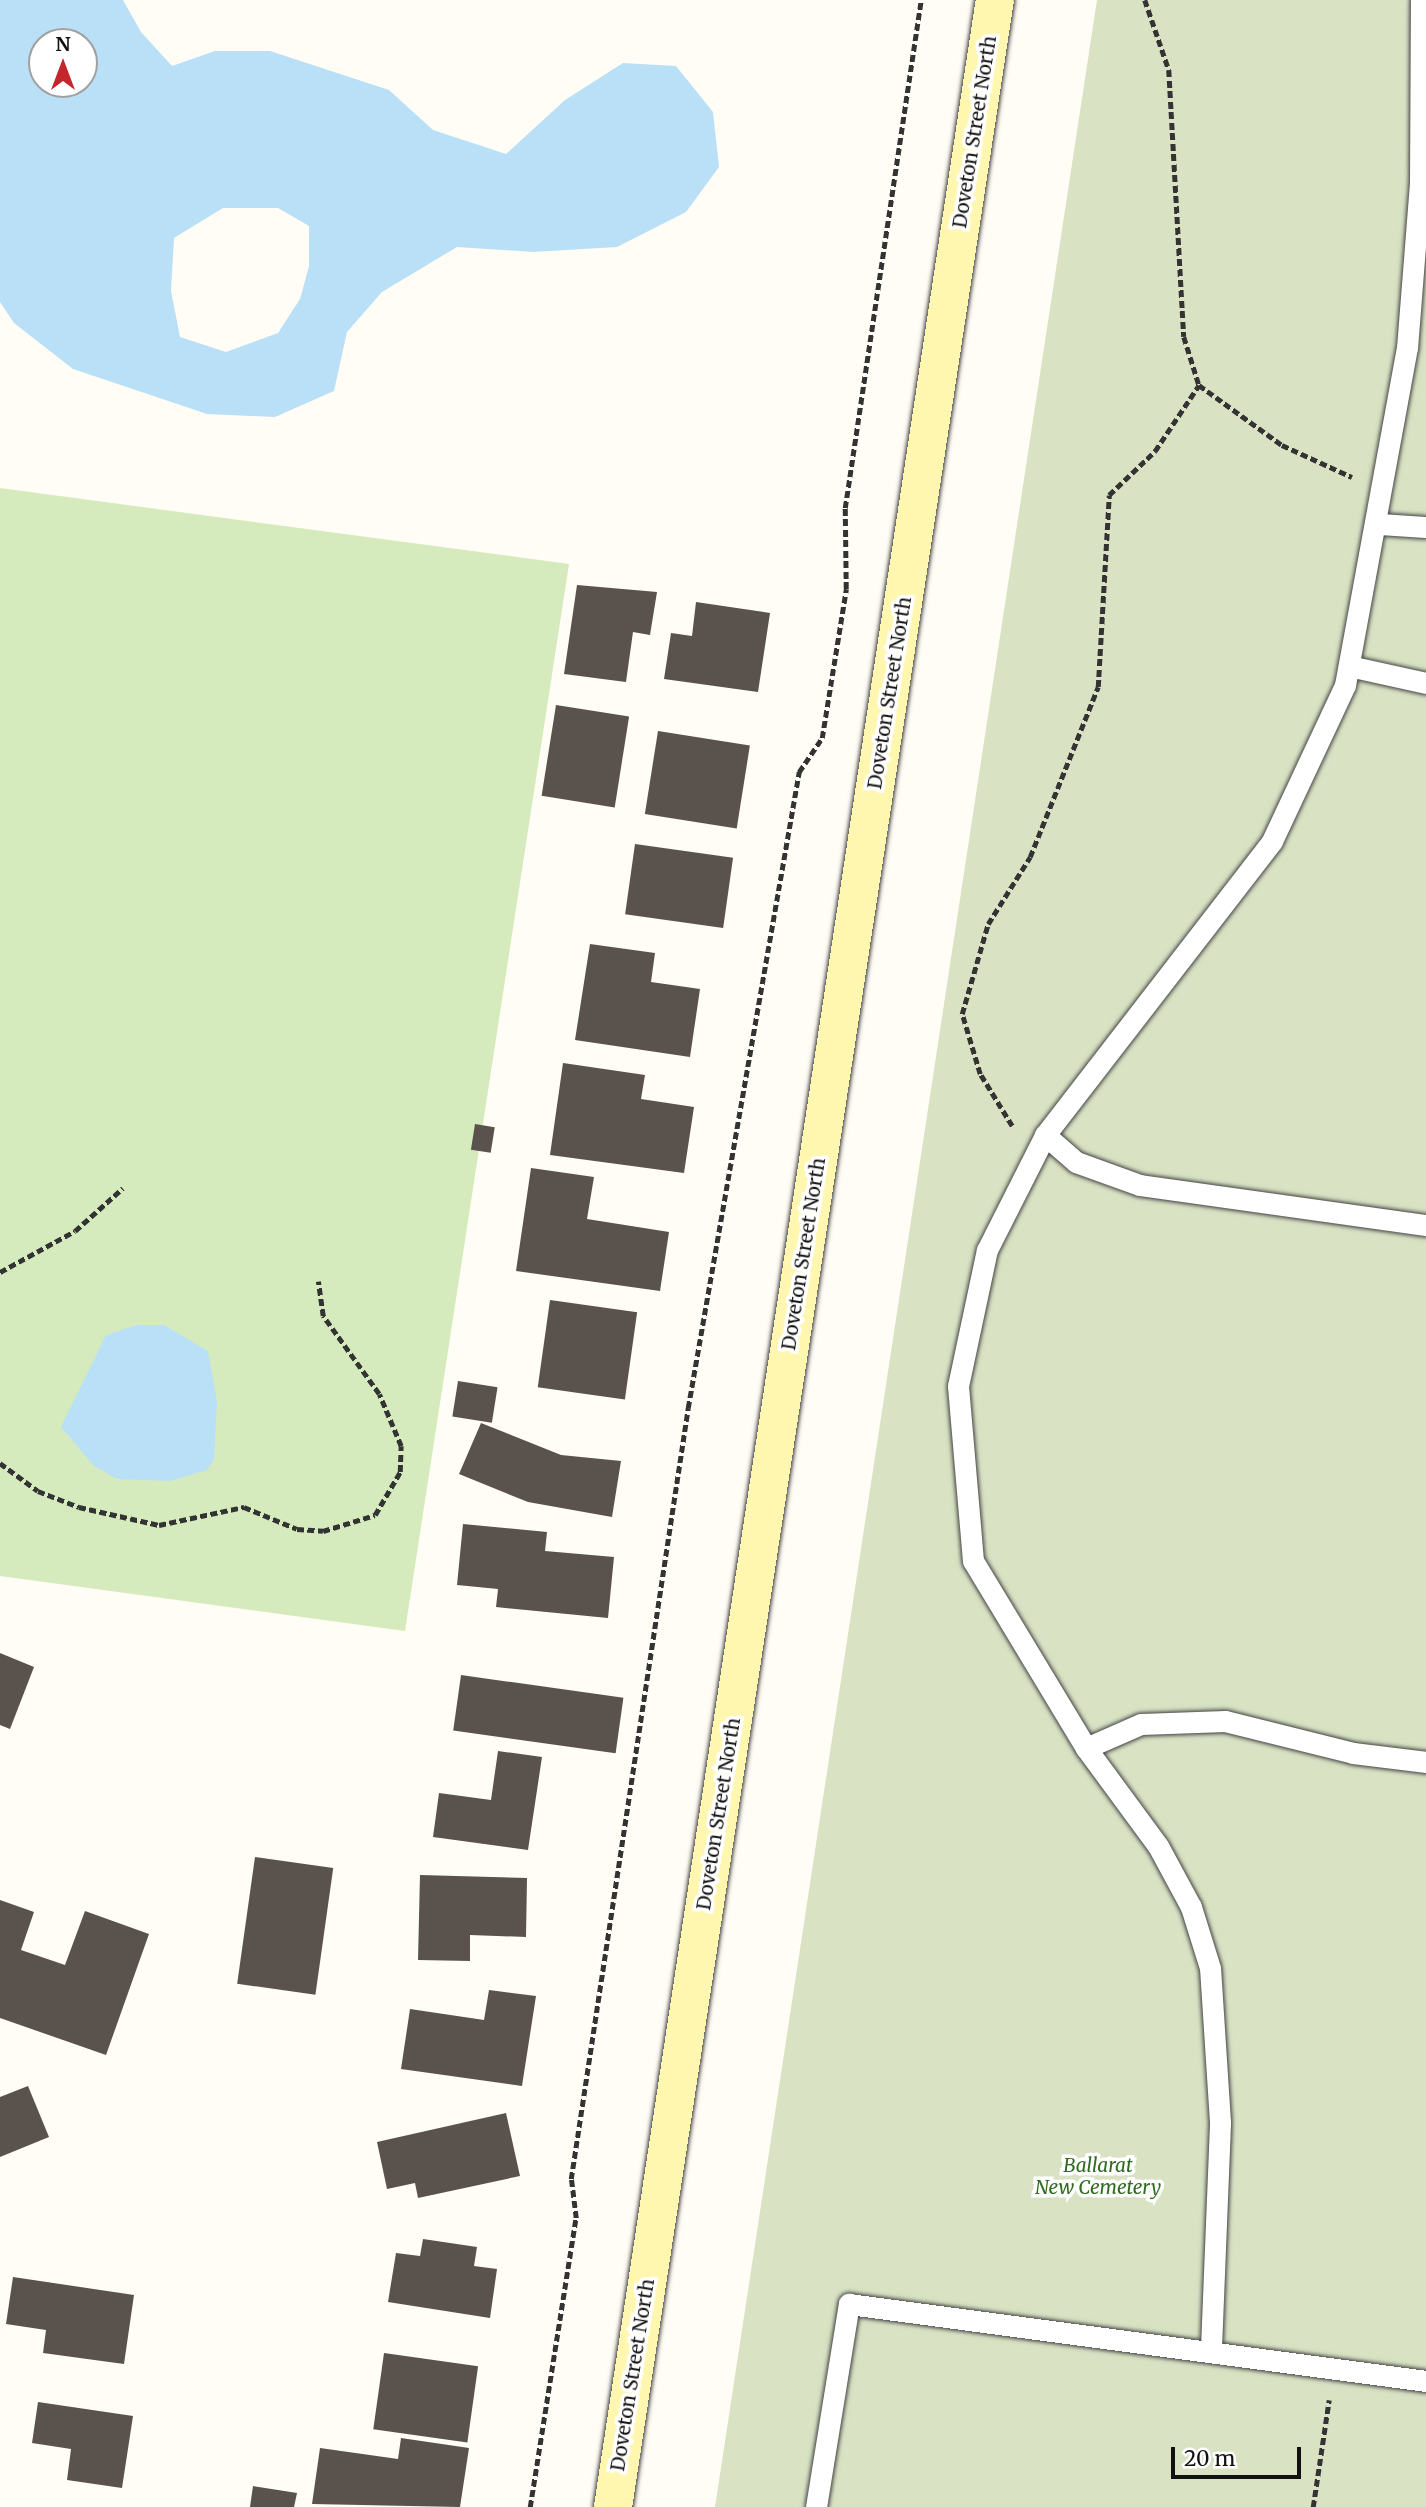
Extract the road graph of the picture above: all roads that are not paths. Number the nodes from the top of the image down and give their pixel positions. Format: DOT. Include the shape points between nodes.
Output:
graph roads {
  1 [pos="995,0"];
  2 [pos="1421,0"];
  3 [pos="1379,524"];
  4 [pos="1426,527"];
  5 [pos="1349,666"];
  6 [pos="1426,683"];
  7 [pos="1045,1135"];
  8 [pos="1426,1225"];
  9 [pos="1086,1748"];
  10 [pos="1426,1762"];
  11 [pos="1210,2348"];
  12 [pos="1426,2381"];
  13 [pos="613,2507"];
  14 [pos="816,2507"];
  1 -- 13 [label="street, Doveton Street North"];
  2 -- 3 [label="lane" via="1420,182 1407,348"];
  3 -- 4 [label="lane"];
  3 -- 5 [label="lane"];
  5 -- 6 [label="lane"];
  5 -- 7 [label="lane" via="1272,841"];
  7 -- 8 [label="lane" via="1076,1162 1140,1185"];
  7 -- 9 [label="lane" via="988,1250 958,1386 973,1561"];
  9 -- 10 [label="lane" via="1141,1724 1226,1721 1353,1753"];
  9 -- 11 [label="lane" via="1158,1846 1191,1907 1210,1968 1220,2122"];
  11 -- 12 [label="lane"];
  11 -- 14 [label="lane" via="849,2304"];
}
